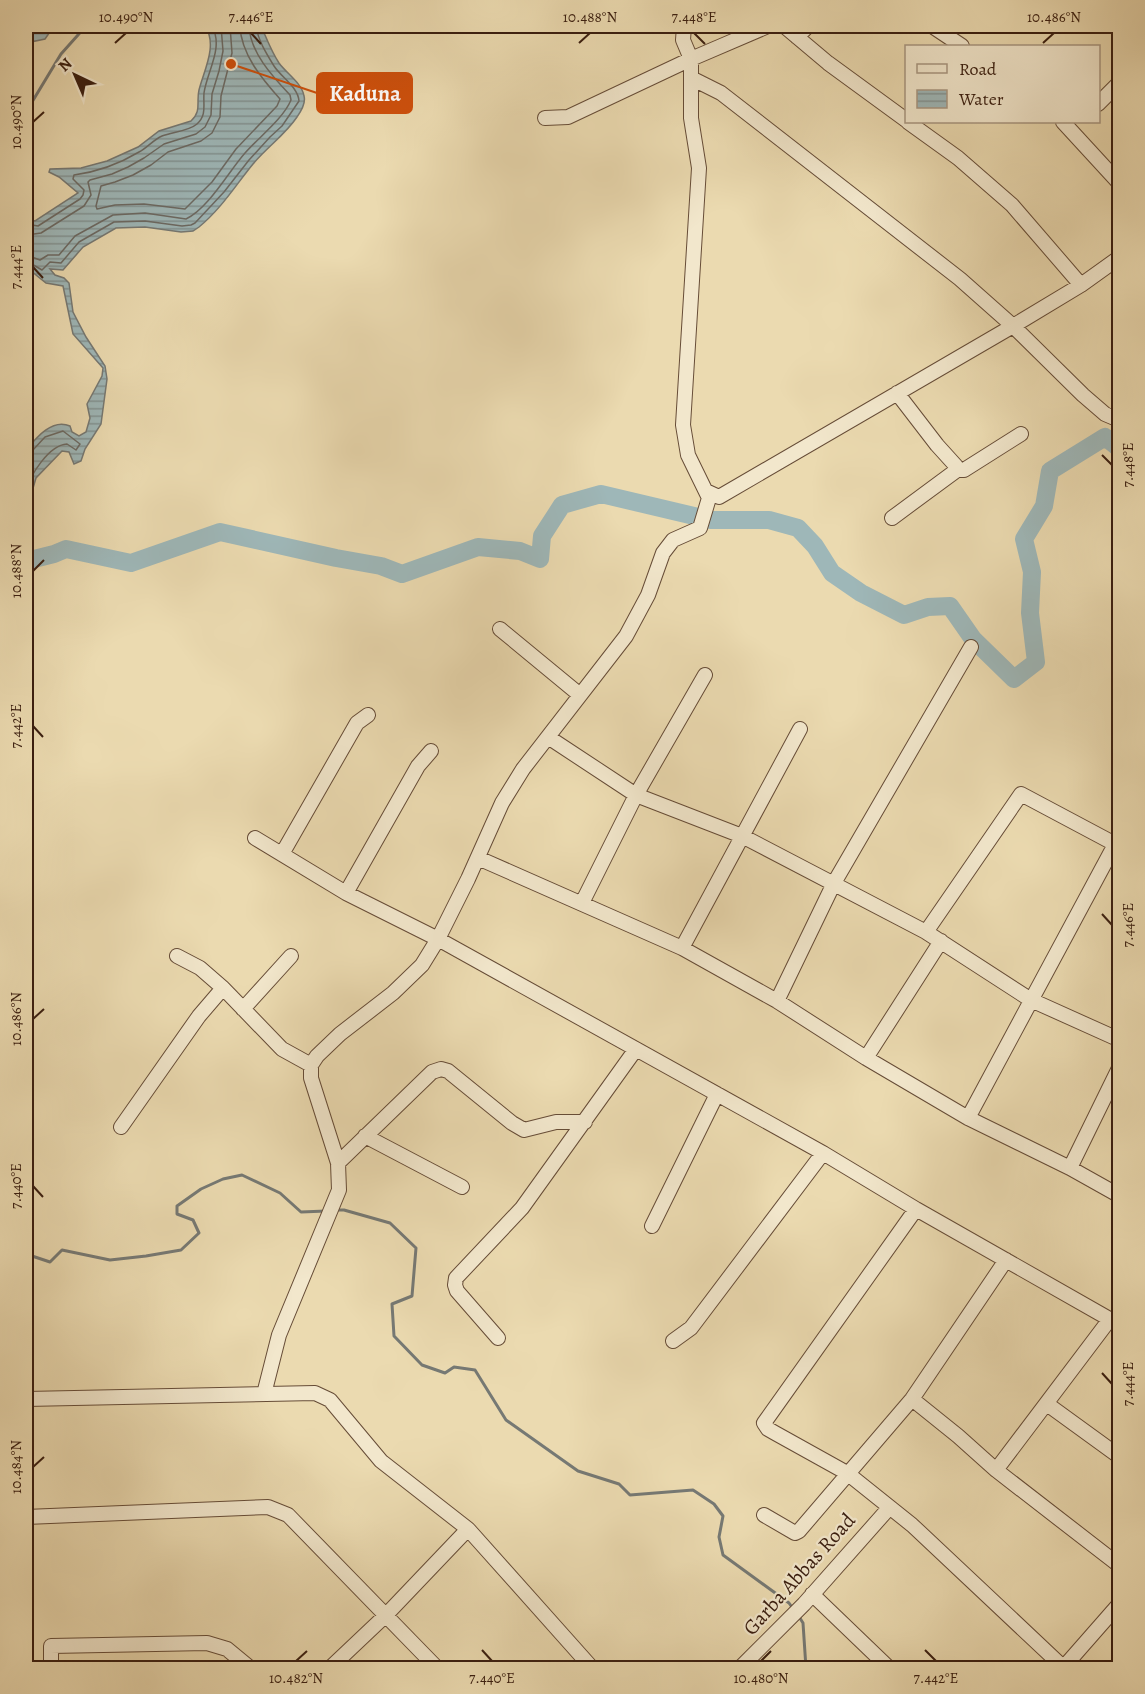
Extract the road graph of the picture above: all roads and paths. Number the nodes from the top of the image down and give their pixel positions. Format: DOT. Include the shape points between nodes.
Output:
graph roads {
  1 [pos="684,26"];
  2 [pos="768,26"];
  3 [pos="784,26"];
  4 [pos="808,26"];
  5 [pos="932,26"];
  6 [pos="797,37"];
  7 [pos="960,45"];
  8 [pos="691,59"];
  9 [pos="691,78"];
  10 [pos="1119,82"];
  11 [pos="1100,102"];
  12 [pos="545,118"];
  13 [pos="905,120"];
  14 [pos="910,123"];
  15 [pos="1073,125"];
  16 [pos="1119,184"];
  17 [pos="1119,257"];
  18 [pos="1081,285"];
  19 [pos="1013,326"];
  20 [pos="897,393"];
  21 [pos="1119,420"];
  22 [pos="1021,434"];
  23 [pos="957,470"];
  24 [pos="707,495"];
  25 [pos="892,518"];
  26 [pos="500,629"];
  27 [pos="971,647"];
  28 [pos="705,675"];
  29 [pos="580,695"];
  30 [pos="368,715"];
  31 [pos="800,729"];
  32 [pos="548,737"];
  33 [pos="431,751"];
  34 [pos="636,795"];
  35 [pos="742,836"];
  36 [pos="255,838"];
  37 [pos="1116,848"];
  38 [pos="282,854"];
  39 [pos="478,858"];
  40 [pos="834,883"];
  41 [pos="346,893"];
  42 [pos="582,903"];
  43 [pos="926,932"];
  44 [pos="438,939"];
  45 [pos="941,941"];
  46 [pos="682,948"];
  47 [pos="177,956"];
  48 [pos="291,956"];
  49 [pos="224,988"];
  50 [pos="1031,1000"];
  51 [pos="777,1001"];
  52 [pos="243,1009"];
  53 [pos="1119,1040"];
  54 [pos="636,1049"];
  55 [pos="866,1058"];
  56 [pos="311,1065"];
  57 [pos="1119,1066"];
  58 [pos="717,1094"];
  59 [pos="968,1119"];
  60 [pos="585,1122"];
  61 [pos="121,1127"];
  62 [pos="365,1136"];
  63 [pos="823,1153"];
  64 [pos="338,1162"];
  65 [pos="1070,1168"];
  66 [pos="462,1187"];
  67 [pos="1119,1196"];
  68 [pos="916,1209"];
  69 [pos="652,1226"];
  70 [pos="1006,1260"];
  71 [pos="1114,1322"];
  72 [pos="498,1338"];
  73 [pos="673,1341"];
  74 [pos="264,1394"];
  75 [pos="26,1399"];
  76 [pos="912,1399"];
  77 [pos="1047,1404"];
  78 [pos="1119,1457"];
  79 [pos="996,1470"];
  80 [pos="846,1473"];
  81 [pos="888,1508"];
  82 [pos="764,1515"];
  83 [pos="26,1517"];
  84 [pos="468,1529"];
  85 [pos="1119,1566"];
  86 [pos="808,1599"];
  87 [pos="1119,1603"];
  88 [pos="386,1615"];
  89 [pos="51,1668"];
  90 [pos="250,1668"];
  91 [pos="330,1668"];
  92 [pos="437,1668"];
  93 [pos="592,1668"];
  94 [pos="740,1668"];
  95 [pos="889,1668"];
  96 [pos="1063,1668"];
  1 -- 8 [label="street" via="683,40"];
  2 -- 8 [label="street"];
  3 -- 6 [label="street"];
  4 -- 6 [label="street"];
  5 -- 7 [label="street"];
  6 -- 13 [label="street"];
  8 -- 9 [label="street"];
  8 -- 12 [label="street" via="568,117"];
  9 -- 19 [label="street" via="722,93 960,279"];
  9 -- 24 [label="street" via="691,118 699,168 683,425 688,455"];
  10 -- 11 [label="street"];
  14 -- 18 [label="street" via="1012,205"];
  15 -- 16 [label="street"];
  17 -- 18 [label="street"];
  18 -- 19 [label="street"];
  19 -- 20 [label="street"];
  19 -- 21 [label="street" via="1083,395 1105,414"];
  20 -- 23 [label="street"];
  20 -- 24 [label="street" via="729,492 719,497"];
  22 -- 23 [label="street" via="964,470"];
  23 -- 25 [label="street"];
  24 -- 29 [label="street" via="700,528 673,540 663,553 648,595 626,636"];
  26 -- 29 [label="street"];
  27 -- 40 [label="street"];
  28 -- 34 [label="street"];
  29 -- 32 [label="street"];
  30 -- 38 [label="street" via="357,723"];
  31 -- 35 [label="street"];
  32 -- 34 [label="street"];
  32 -- 39 [label="street" via="510,788"];
  33 -- 41 [label="street" via="418,766"];
  34 -- 35 [label="street"];
  34 -- 42 [label="street"];
  35 -- 40 [label="street"];
  35 -- 46 [label="street"];
  36 -- 38 [label="street"];
  37 -- 43 [label="street" via="1021,794"];
  37 -- 50 [label="street"];
  38 -- 41 [label="street"];
  39 -- 42 [label="street"];
  39 -- 44 [label="street"];
  40 -- 43 [label="street"];
  40 -- 51 [label="street"];
  41 -- 44 [label="street"];
  42 -- 46 [label="street"];
  43 -- 45 [label="street"];
  44 -- 54 [label="street"];
  44 -- 56 [label="street" via="422,965 340,1034"];
  45 -- 50 [label="street"];
  45 -- 55 [label="street"];
  46 -- 51 [label="street"];
  47 -- 49 [label="street" via="200,968"];
  48 -- 52 [label="street"];
  49 -- 52 [label="street"];
  49 -- 61 [label="street" via="199,1016"];
  50 -- 53 [label="street"];
  50 -- 59 [label="street"];
  51 -- 55 [label="street"];
  52 -- 56 [label="street" via="282,1048"];
  54 -- 58 [label="street"];
  54 -- 60 [label="street"];
  55 -- 59 [label="street"];
  56 -- 64 [label="street"];
  57 -- 65 [label="street"];
  58 -- 63 [label="street"];
  58 -- 69 [label="street"];
  59 -- 65 [label="street"];
  60 -- 62 [label="street" via="556,1122 524,1130 441,1069 432,1072"];
  60 -- 72 [label="street" via="522,1208 456,1278 457,1291"];
  62 -- 64 [label="street"];
  62 -- 66 [label="street"];
  63 -- 68 [label="street"];
  63 -- 73 [label="street" via="691,1328"];
  64 -- 74 [label="street" via="339,1190 279,1335"];
  65 -- 67 [label="street"];
  68 -- 70 [label="street"];
  68 -- 80 [label="street" via="764,1423 768,1429"];
  70 -- 71 [label="street"];
  70 -- 76 [label="street"];
  71 -- 77 [label="street"];
  74 -- 75 [label="street"];
  74 -- 84 [label="street" via="315,1393 330,1401 381,1461"];
  76 -- 79 [label="street"];
  76 -- 80 [label="street"];
  77 -- 78 [label="street"];
  77 -- 79 [label="street"];
  79 -- 85 [label="street"];
  80 -- 81 [label="street"];
  80 -- 82 [label="street" via="799,1531 786,1529"];
  81 -- 86 [label="street, Garba Abbas Road"];
  81 -- 96 [label="street" via="912,1525"];
  83 -- 88 [label="street" via="268,1507 288,1515"];
  84 -- 88 [label="street"];
  84 -- 93 [label="street"];
  86 -- 94 [label="street, Garba Abbas Road"];
  86 -- 95 [label="street"];
  87 -- 96 [label="street"];
  88 -- 91 [label="street"];
  88 -- 92 [label="street"];
  89 -- 90 [label="street" via="51,1646 207,1643 227,1649"];
}
